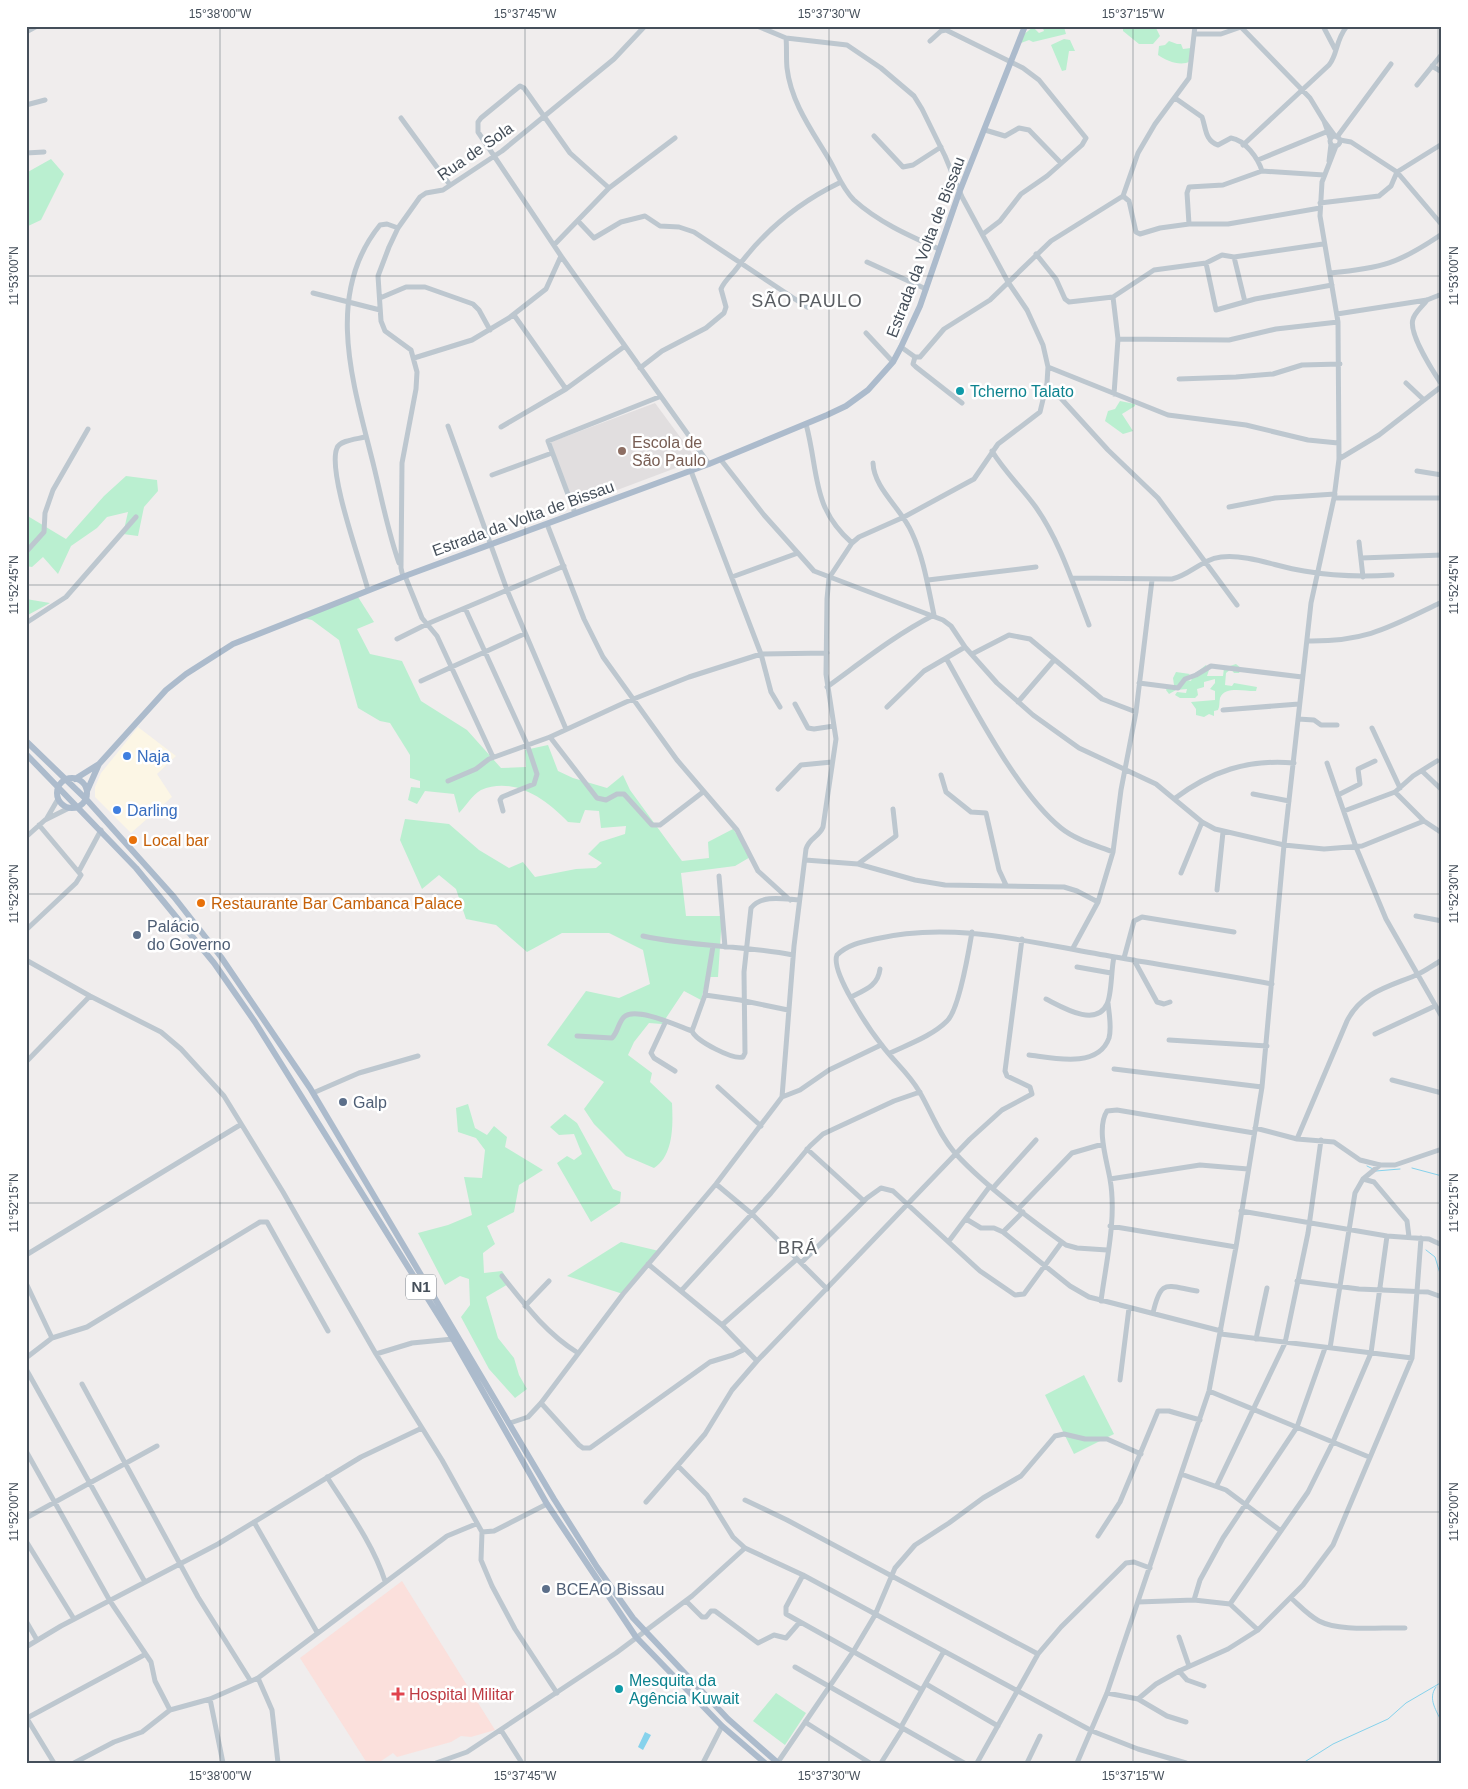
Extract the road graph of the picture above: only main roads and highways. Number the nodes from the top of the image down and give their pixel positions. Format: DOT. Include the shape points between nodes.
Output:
graph roads {
  1 [pos="1026,26"];
  2 [pos="26,742"];
  3 [pos="26,754"];
  4 [pos="99,764"];
  5 [pos="67,779"];
  6 [pos="75,779"];
  7 [pos="58,787"];
  8 [pos="87,792"];
  9 [pos="86,799"];
  10 [pos="78,807"];
  11 [pos="765,1763"];
  12 [pos="778,1763"];
  1 -- 4 [label="main road, Estrada da Volta de Bissau" via="901,348 880,378 857,399 721,460 404,576 254,635 209,658 166,690"];
  2 -- 5 [label="main road, N1"];
  3 -- 7 [label="main road, N1"];
  4 -- 6 [label="main road"];
  4 -- 8 [label="main road"];
  5 -- 6 [label="main road"];
  5 -- 7 [label="main road"];
  5 -- 9 [label="main road, N1"];
  6 -- 8 [label="main road" via="83,783"];
  7 -- 10 [label="main road, N1"];
  7 -- 10 [label="main road" via="61,804 69,808"];
  8 -- 9 [label="main road"];
  9 -- 10 [label="main road"];
  9 -- 12 [label="main road, N1" via="174,897 221,956 313,1093 597,1567 645,1631 728,1719"];
  10 -- 11 [label="main road, N1" via="136,868 255,1022 452,1339 546,1504 636,1637 722,1726"];
}
